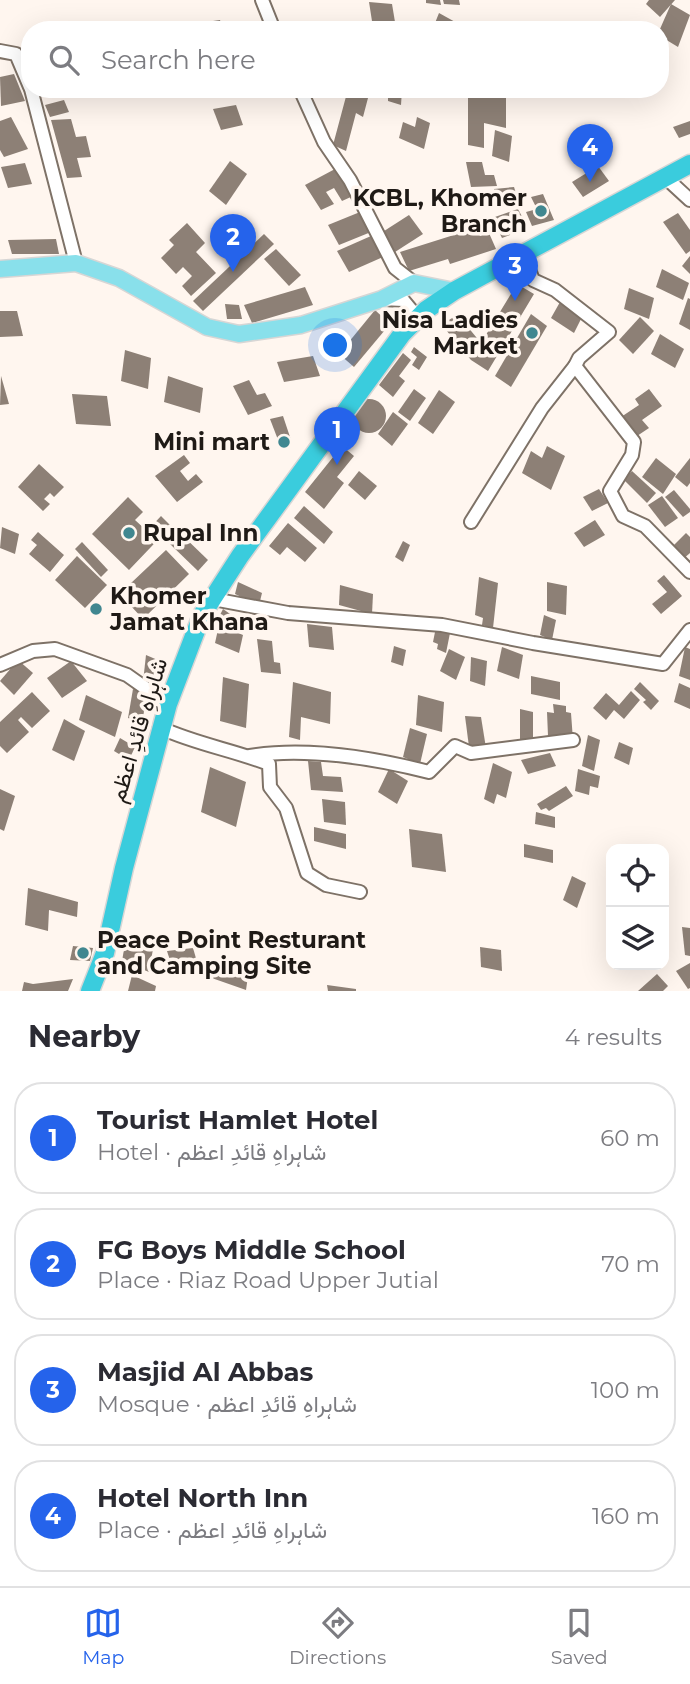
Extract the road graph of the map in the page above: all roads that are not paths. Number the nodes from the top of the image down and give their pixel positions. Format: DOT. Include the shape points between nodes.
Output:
graph roads {
  1 [pos="261,0"];
  2 [pos="270,21"];
  3 [pos="0,51"];
  4 [pos="21,66"];
  5 [pos="33,98"];
  6 [pos="304,98"];
  7 [pos="690,164"];
  8 [pos="665,177"];
  9 [pos="690,200"];
  10 [pos="523,254"];
  11 [pos="76,263"];
  12 [pos="0,269"];
  13 [pos="414,284"];
  14 [pos="454,291"];
  15 [pos="382,299"];
  16 [pos="418,318"];
  17 [pos="575,366"];
  18 [pos="471,522"];
  19 [pos="690,572"];
  20 [pos="213,599"];
  21 [pos="690,630"];
  22 [pos="0,665"];
  23 [pos="168,704"];
  24 [pos="161,728"];
  25 [pos="573,740"];
  26 [pos="250,756"];
  27 [pos="360,892"];
  28 [pos="90,991"];
  1 -- 2 [label="street"];
  3 -- 4 [label="street" via="16,54"];
  5 -- 11 [label="street"];
  6 -- 13 [label="street" via="395,268"];
  7 -- 8 [label="highway, شاہراہِ قائدِ اعظم"];
  8 -- 9 [label="street"];
  8 -- 10 [label="highway, شاہراہِ قائدِ اعظم"];
  10 -- 14 [label="highway, شاہراہِ قائدِ اعظم"];
  10 -- 17 [label="street" via="533,280 555,290 609,332"];
  11 -- 12 [label="main road"];
  11 -- 15 [label="main road" via="119,278 207,327 239,334 302,325"];
  13 -- 14 [label="main road"];
  13 -- 15 [label="main road"];
  14 -- 16 [label="highway, شاہراہِ قائدِ اعظم"];
  15 -- 16 [label="street" via="403,300"];
  16 -- 20 [label="highway, شاہراہِ قائدِ اعظم" via="240,556"];
  17 -- 18 [label="street" via="542,408"];
  17 -- 19 [label="street" via="634,442 632,455 610,491 623,516 645,526"];
  20 -- 21 [label="street" via="288,613 442,625 663,664"];
  20 -- 23 [label="highway, شاہراہِ قائدِ اعظم" via="202,615"];
  22 -- 23 [label="street" via="33,651 55,649 127,675"];
  23 -- 24 [label="highway, شاہراہِ قائدِ اعظم"];
  24 -- 26 [label="street" via="188,741"];
  24 -- 28 [label="highway, شاہراہِ قائدِ اعظم" via="105,953"];
  25 -- 26 [label="street" via="471,753 455,746 429,772 305,752"];
  26 -- 27 [label="street" via="269,764 270,787 286,808 307,873 326,885"];
}
